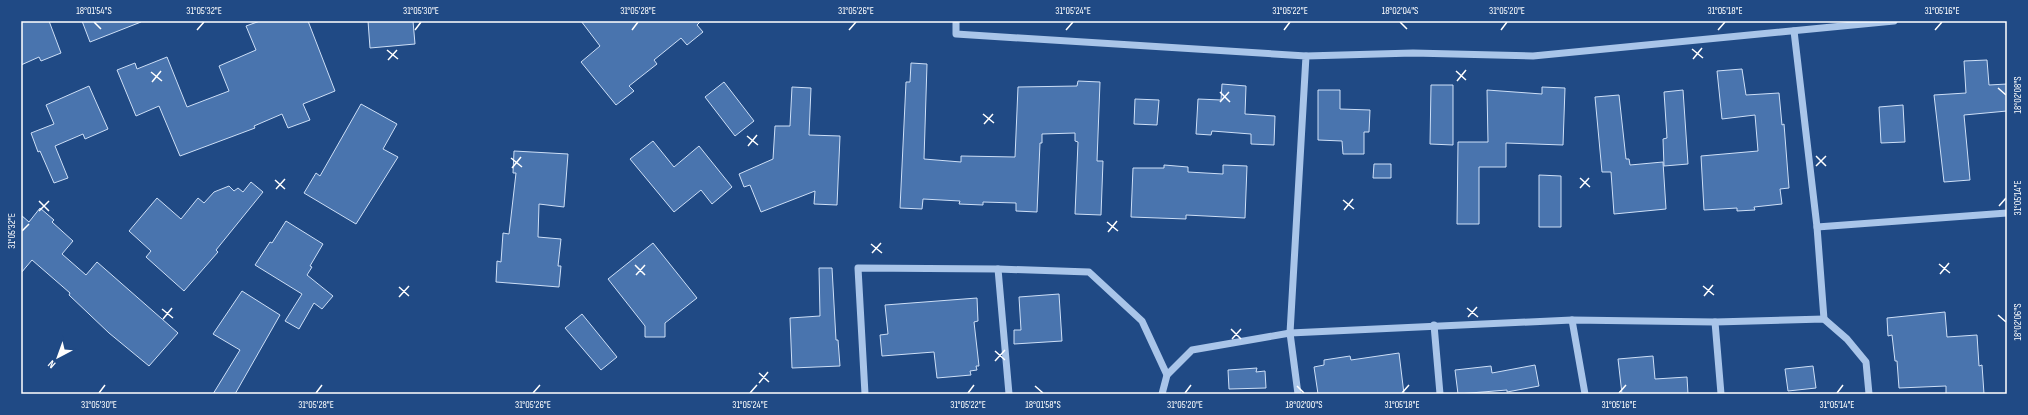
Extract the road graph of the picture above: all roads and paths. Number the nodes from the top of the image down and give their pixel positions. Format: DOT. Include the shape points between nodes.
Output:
graph roads {
  1 [pos="956,21"];
  2 [pos="1894,21"];
  3 [pos="1794,31"];
  4 [pos="1306,56"];
  5 [pos="2007,213"];
  6 [pos="1817,226"];
  7 [pos="998,269"];
  8 [pos="1824,319"];
  9 [pos="1572,320"];
  10 [pos="1715,322"];
  11 [pos="1434,325"];
  12 [pos="1290,333"];
  13 [pos="1167,375"];
  14 [pos="865,394"];
  15 [pos="1009,394"];
  16 [pos="1162,394"];
  17 [pos="1298,394"];
  18 [pos="1440,394"];
  19 [pos="1585,394"];
  20 [pos="1721,394"];
  21 [pos="1869,394"];
  1 -- 4 [label="street" via="956,34"];
  2 -- 3 [label="street"];
  3 -- 4 [label="street" via="1533,56"];
  3 -- 6 [label="street"];
  4 -- 12 [label="street"];
  5 -- 6 [label="street"];
  6 -- 8 [label="street"];
  7 -- 13 [label="street" via="1089,272 1142,321"];
  7 -- 14 [label="street" via="858,268"];
  7 -- 15 [label="street"];
  8 -- 10 [label="street"];
  8 -- 21 [label="street" via="1847,339 1866,362"];
  9 -- 10 [label="street"];
  9 -- 11 [label="street"];
  9 -- 19 [label="street"];
  10 -- 20 [label="street"];
  11 -- 12 [label="street"];
  11 -- 18 [label="street"];
  12 -- 13 [label="street" via="1192,350"];
  12 -- 17 [label="street"];
  13 -- 16 [label="street"];
}
